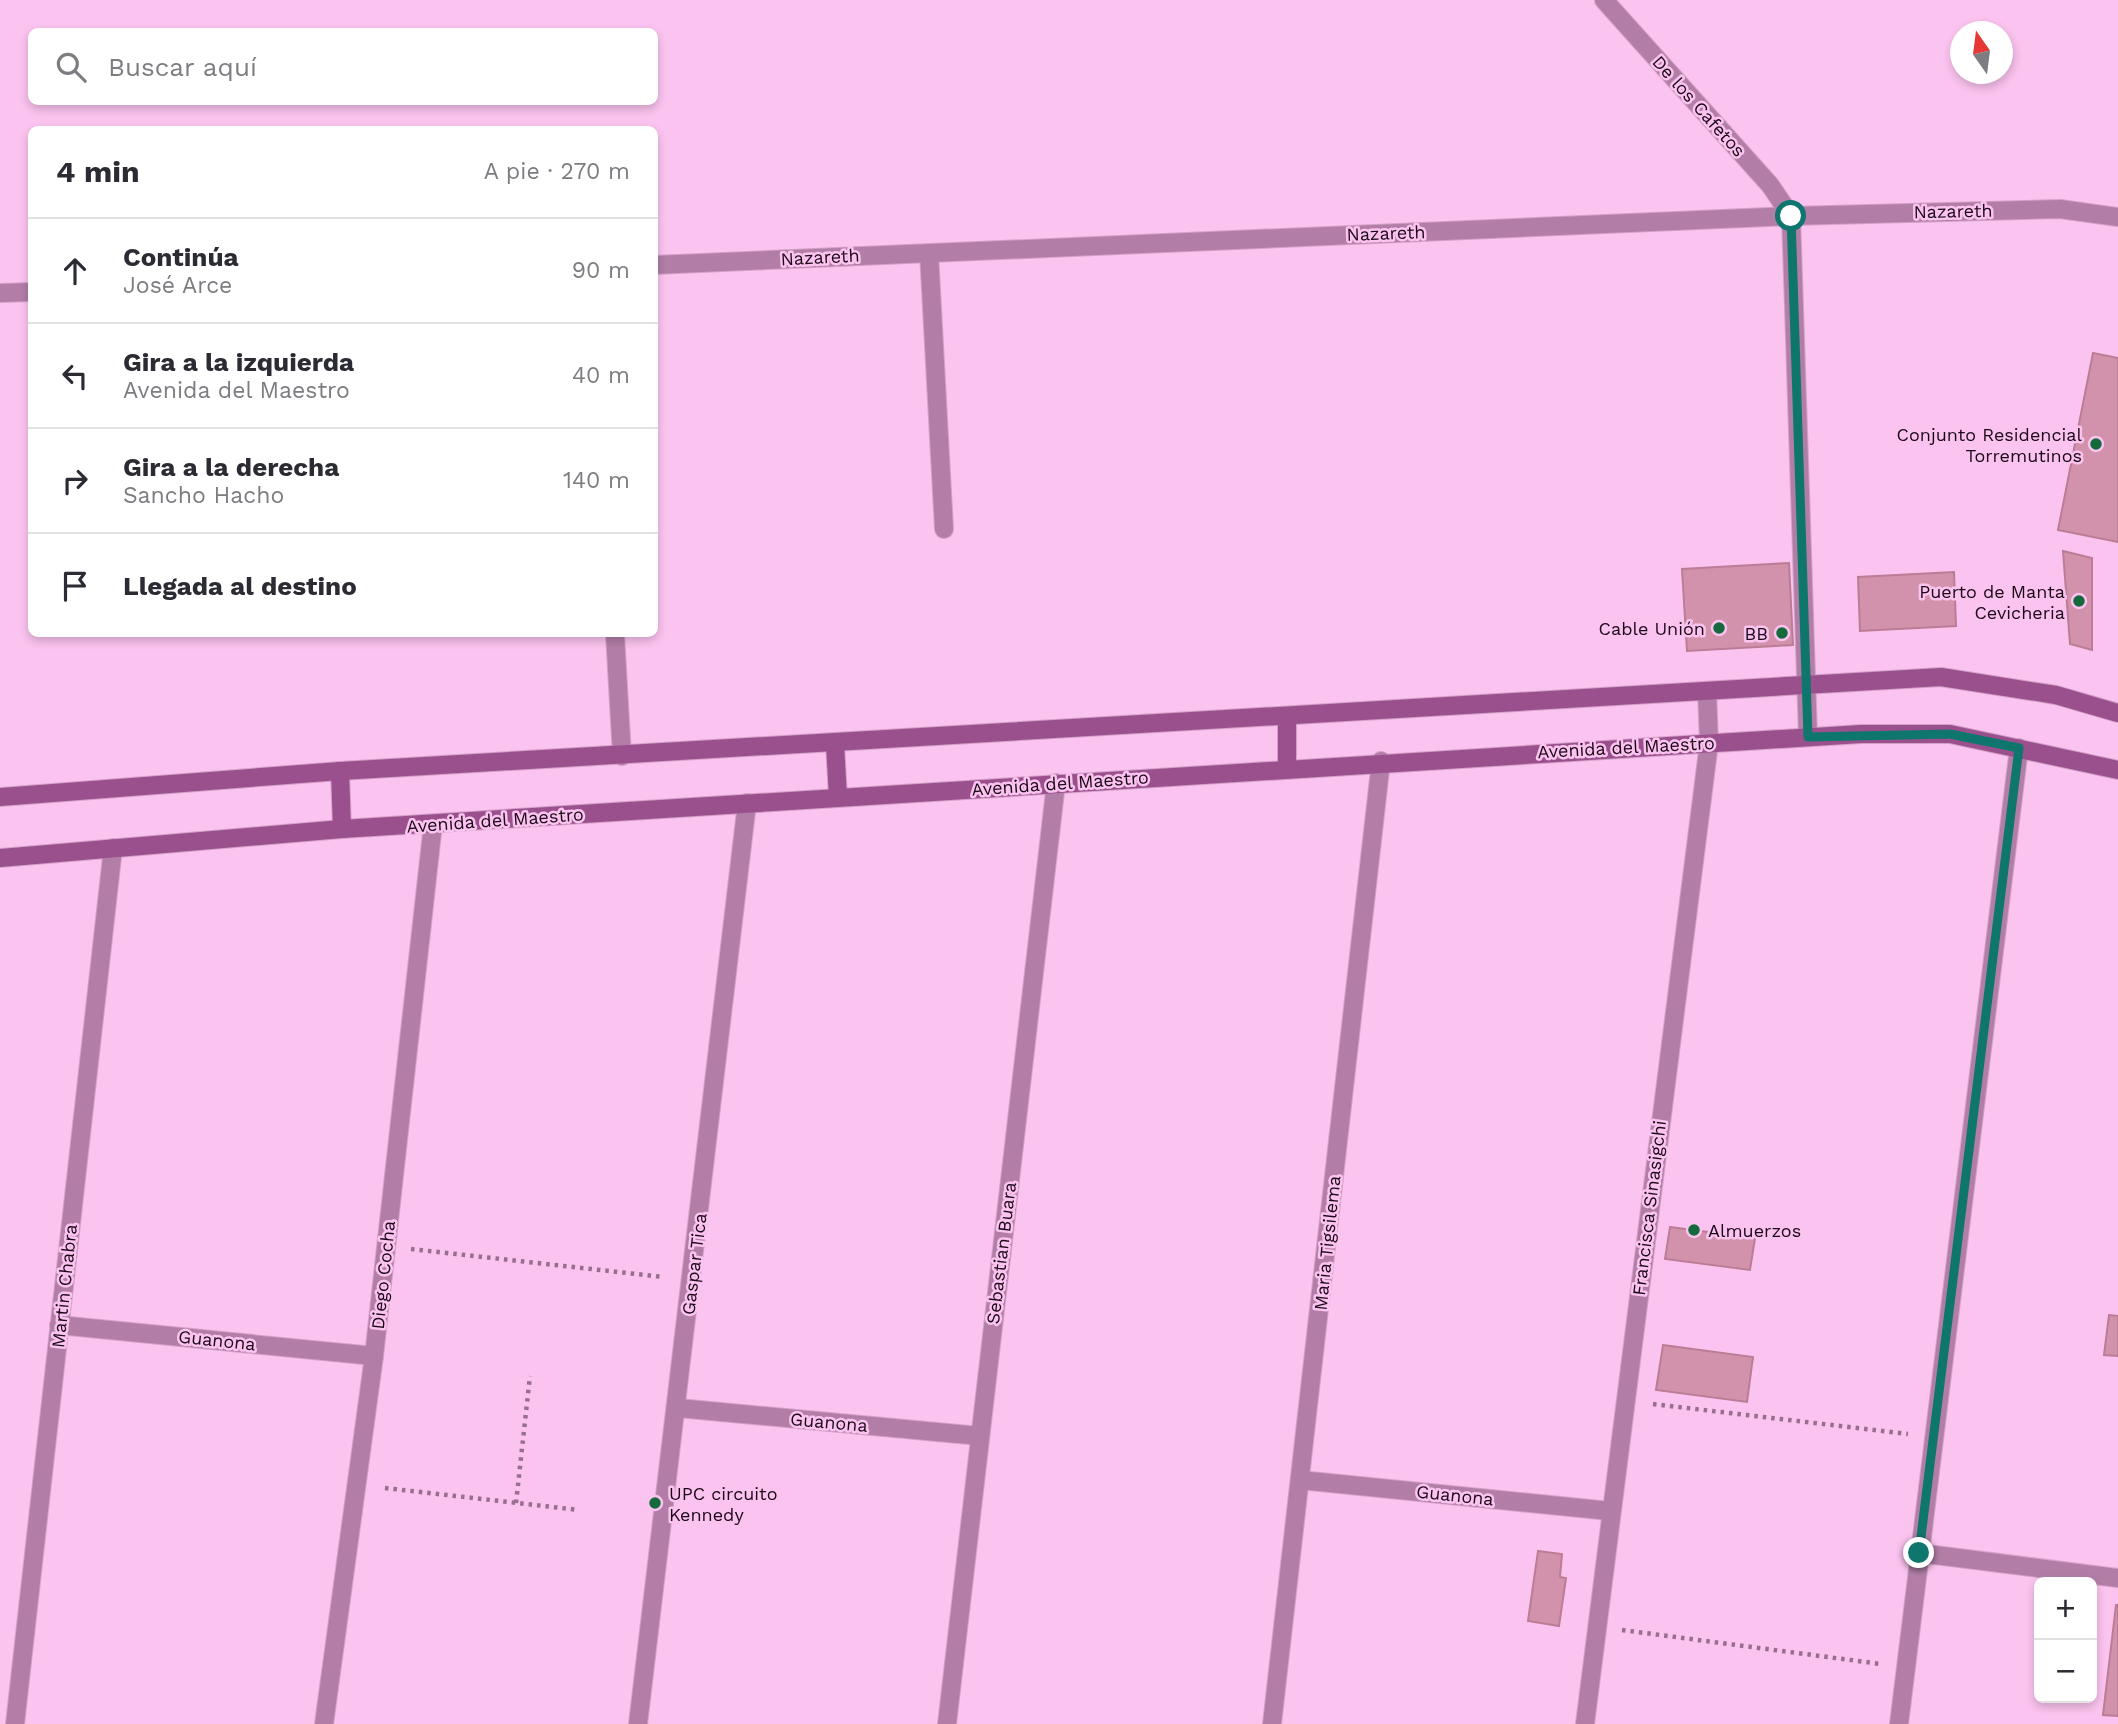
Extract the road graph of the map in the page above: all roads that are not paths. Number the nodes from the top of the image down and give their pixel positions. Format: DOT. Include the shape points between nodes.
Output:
graph roads {
  1 [pos="1604,0"];
  2 [pos="1791,216"];
  3 [pos="2118,217"];
  4 [pos="929,253"];
  5 [pos="658,265"];
  6 [pos="28,292"];
  7 [pos="0,293"];
  8 [pos="944,529"];
  9 [pos="615,637"];
  10 [pos="1805,684"];
  11 [pos="1707,691"];
  12 [pos="2118,713"];
  13 [pos="1287,717"];
  14 [pos="1808,737"];
  15 [pos="1710,743"];
  16 [pos="835,744"];
  17 [pos="2019,748"];
  18 [pos="622,755"];
  19 [pos="1381,761"];
  20 [pos="1287,769"];
  21 [pos="340,771"];
  22 [pos="2118,771"];
  23 [pos="1056,783"];
  24 [pos="0,797"];
  25 [pos="838,797"];
  26 [pos="747,803"];
  27 [pos="433,824"];
  28 [pos="342,829"];
  29 [pos="113,848"];
  30 [pos="0,858"];
  31 [pos="59,1325"];
  32 [pos="374,1356"];
  33 [pos="678,1408"];
  34 [pos="980,1436"];
  35 [pos="1300,1480"];
  36 [pos="1610,1510"];
  37 [pos="1919,1553"];
  38 [pos="2118,1578"];
  39 [pos="15,1724"];
  40 [pos="324,1724"];
  41 [pos="638,1724"];
  42 [pos="947,1724"];
  43 [pos="1272,1724"];
  44 [pos="1585,1724"];
  45 [pos="1899,1724"];
  1 -- 2 [label="street, De los Cafetos" via="1770,185"];
  2 -- 3 [label="street, Nazareth" via="2060,209"];
  2 -- 4 [label="street, Nazareth"];
  2 -- 10 [label="street"];
  4 -- 5 [label="street, Nazareth"];
  4 -- 8 [label="street"];
  6 -- 7 [label="street"];
  9 -- 18 [label="street"];
  10 -- 11 [label="main road"];
  10 -- 12 [label="main road" via="1941,677 2056,695"];
  10 -- 14 [label="street"];
  11 -- 13 [label="main road"];
  11 -- 15 [label="street, Francisca Sinasigchi"];
  13 -- 16 [label="main road"];
  13 -- 20 [label="main road"];
  14 -- 15 [label="main road, Avenida del Maestro"];
  14 -- 17 [label="main road, Avenida del Maestro" via="1950,734"];
  15 -- 19 [label="main road, Avenida del Maestro"];
  15 -- 36 [label="street, Francisca Sinasigchi"];
  16 -- 18 [label="main road"];
  16 -- 25 [label="main road"];
  17 -- 22 [label="main road, Avenida del Maestro"];
  17 -- 37 [label="street"];
  18 -- 21 [label="main road"];
  19 -- 20 [label="main road, Avenida del Maestro"];
  19 -- 35 [label="street, Maria Tigsilema"];
  20 -- 23 [label="main road, Avenida del Maestro"];
  21 -- 24 [label="main road"];
  21 -- 28 [label="main road"];
  23 -- 25 [label="main road, Avenida del Maestro"];
  23 -- 34 [label="street, Sebastian Buara"];
  25 -- 26 [label="main road, Avenida del Maestro"];
  26 -- 27 [label="main road, Avenida del Maestro"];
  26 -- 33 [label="street, Gaspar Tica"];
  27 -- 28 [label="main road, Avenida del Maestro"];
  27 -- 32 [label="street, Diego Cocha"];
  28 -- 29 [label="main road, Avenida del Maestro"];
  29 -- 30 [label="main road, Avenida del Maestro"];
  29 -- 31 [label="street, Martin Chabra"];
  31 -- 32 [label="street, Guanona"];
  31 -- 39 [label="street, Martin Chabra"];
  32 -- 40 [label="street, Diego Cocha"];
  33 -- 34 [label="street, Guanona"];
  33 -- 41 [label="street, Gaspar Tica"];
  34 -- 42 [label="street, Sebastian Buara"];
  35 -- 36 [label="street, Guanona"];
  35 -- 43 [label="street, Maria Tigsilema"];
  36 -- 44 [label="street, Francisca Sinasigchi"];
  37 -- 38 [label="street"];
  37 -- 45 [label="street"];
}
